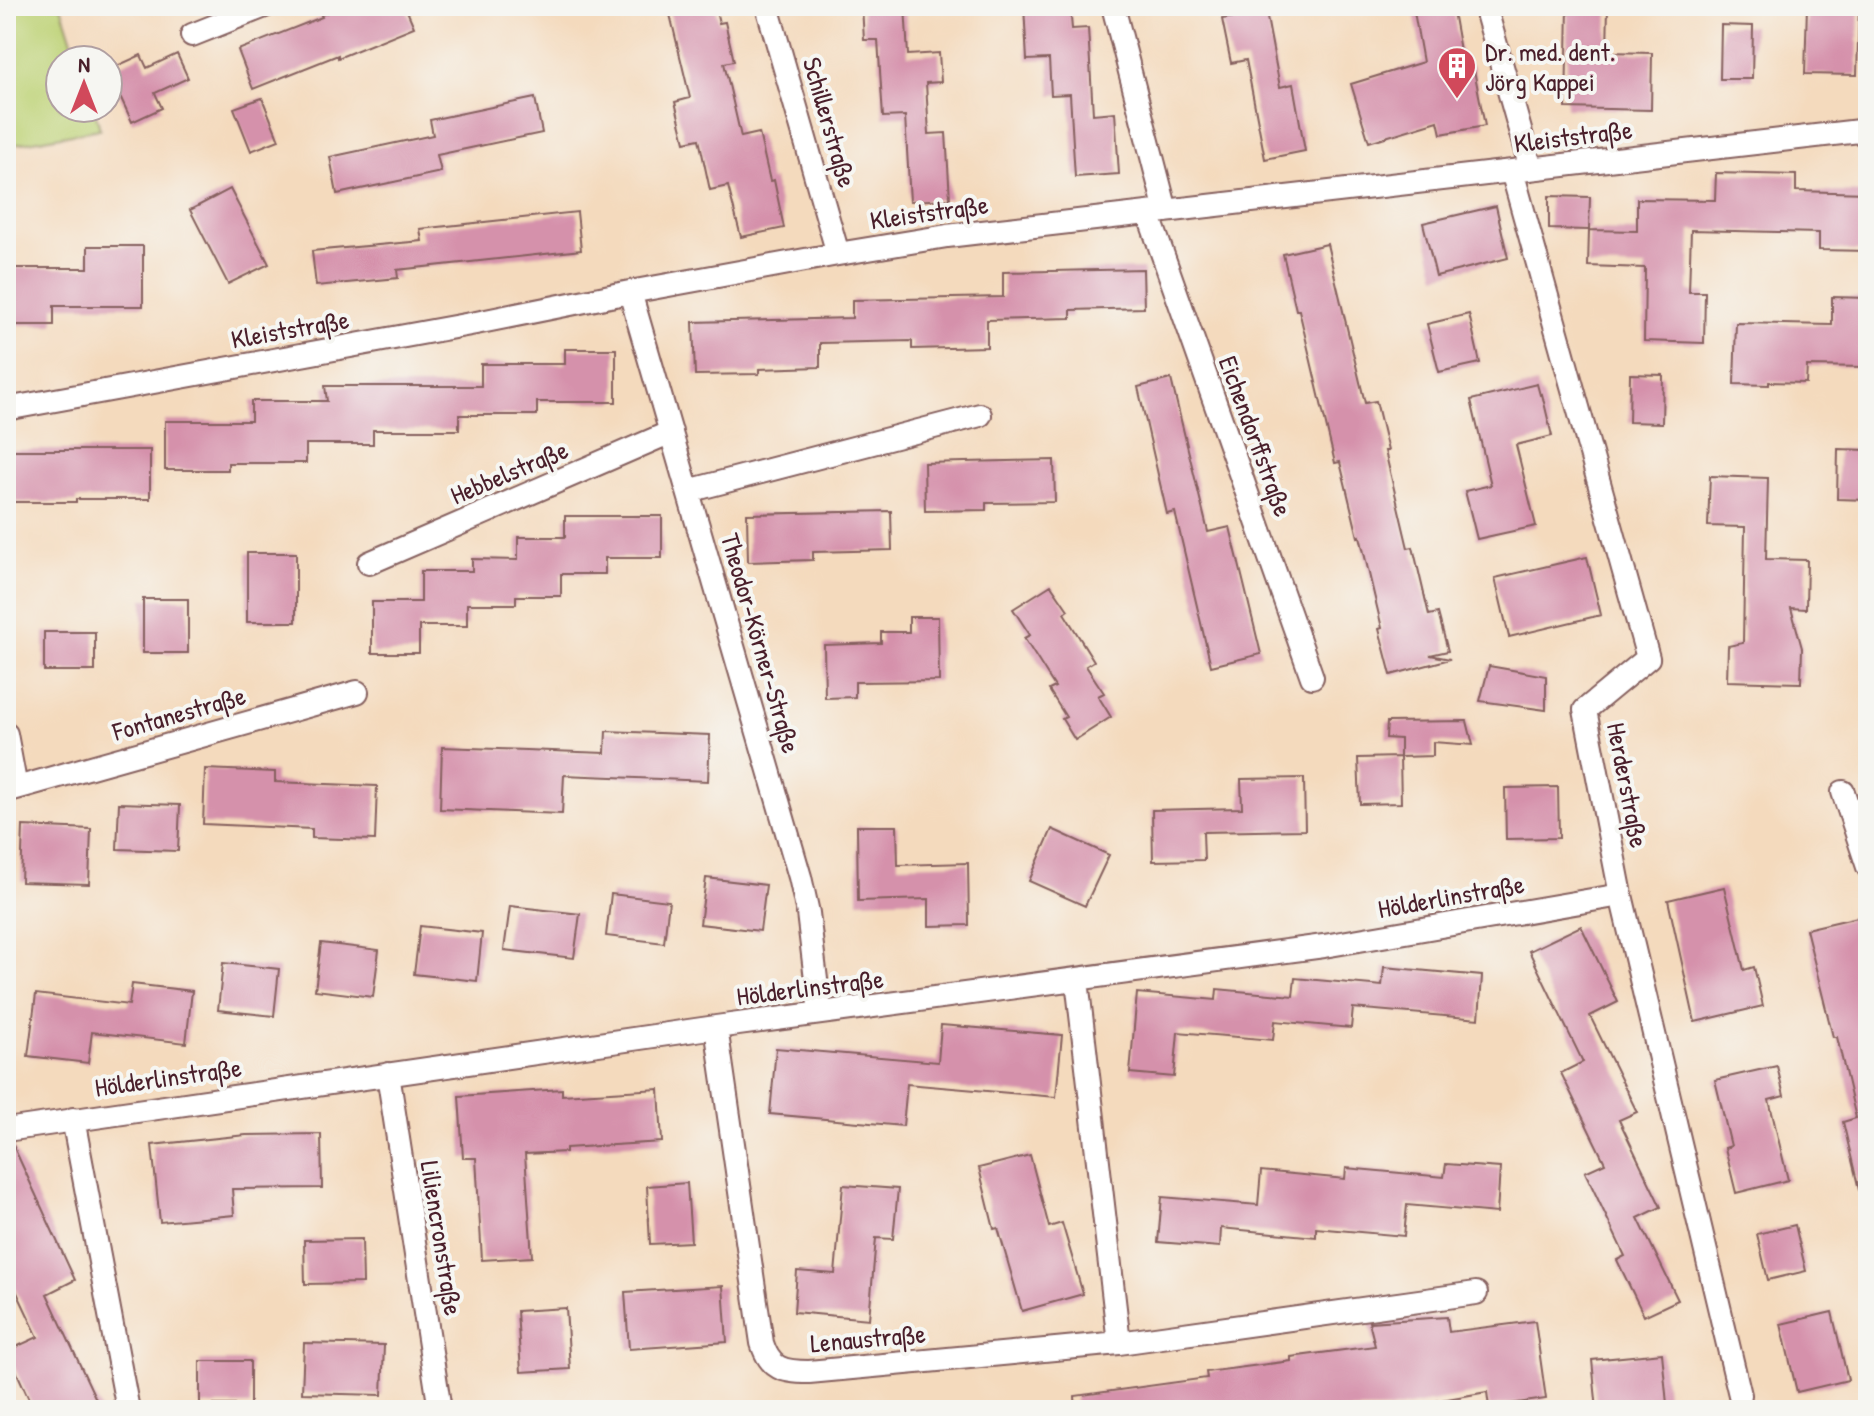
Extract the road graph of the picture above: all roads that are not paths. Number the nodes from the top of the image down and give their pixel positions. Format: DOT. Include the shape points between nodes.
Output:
graph roads {
  1 [pos="265,6"];
  2 [pos="767,6"];
  3 [pos="1113,6"];
  4 [pos="1485,6"];
  5 [pos="192,35"];
  6 [pos="1868,130"];
  7 [pos="1521,170"];
  8 [pos="1157,212"];
  9 [pos="838,254"];
  10 [pos="630,292"];
  11 [pos="6,409"];
  12 [pos="980,415"];
  13 [pos="671,432"];
  14 [pos="688,491"];
  15 [pos="369,563"];
  16 [pos="1312,677"];
  17 [pos="357,692"];
  18 [pos="6,734"];
  19 [pos="11,790"];
  20 [pos="1843,792"];
  21 [pos="1868,867"];
  22 [pos="1621,895"];
  23 [pos="1077,980"];
  24 [pos="820,1013"];
  25 [pos="716,1027"];
  26 [pos="388,1074"];
  27 [pos="73,1119"];
  28 [pos="6,1130"];
  29 [pos="1476,1293"];
  30 [pos="1119,1343"];
  31 [pos="1740,1395"];
  32 [pos="128,1410"];
  33 [pos="440,1410"];
  1 -- 5 [label="street"];
  2 -- 9 [label="street, Schillerstraße"];
  3 -- 8 [label="street, Eichendorffstraße"];
  4 -- 7 [label="street, Herderstraße"];
  6 -- 7 [label="street, Kleiststraße"];
  7 -- 8 [label="street, Kleiststraße"];
  7 -- 22 [label="street, Herderstraße" via="1648,658 1585,710"];
  8 -- 9 [label="street, Kleiststraße"];
  8 -- 16 [label="street, Eichendorffstraße"];
  9 -- 10 [label="street, Kleiststraße"];
  10 -- 11 [label="street, Kleiststraße"];
  10 -- 13 [label="street, Theodor-Körner-Straße"];
  12 -- 14 [label="street"];
  13 -- 14 [label="street, Theodor-Körner-Straße"];
  13 -- 15 [label="street, Hebbelstraße"];
  14 -- 24 [label="street, Theodor-Körner-Straße" via="800,877"];
  17 -- 19 [label="street, Fontanestraße"];
  18 -- 19 [label="street, Fontanestraße"];
  20 -- 21 [label="street"];
  22 -- 23 [label="street, Hölderlinstraße" via="1324,946"];
  22 -- 31 [label="street, Herderstraße"];
  23 -- 24 [label="street, Hölderlinstraße"];
  23 -- 30 [label="street"];
  24 -- 25 [label="street, Hölderlinstraße"];
  25 -- 26 [label="street, Hölderlinstraße"];
  25 -- 30 [label="street, Lenaustraße" via="762,1343 772,1364 809,1372"];
  26 -- 27 [label="street, Hölderlinstraße"];
  26 -- 33 [label="street, Liliencronstraße"];
  27 -- 28 [label="street, Hölderlinstraße"];
  27 -- 32 [label="street"];
  29 -- 30 [label="street, Lenaustraße"];
}
